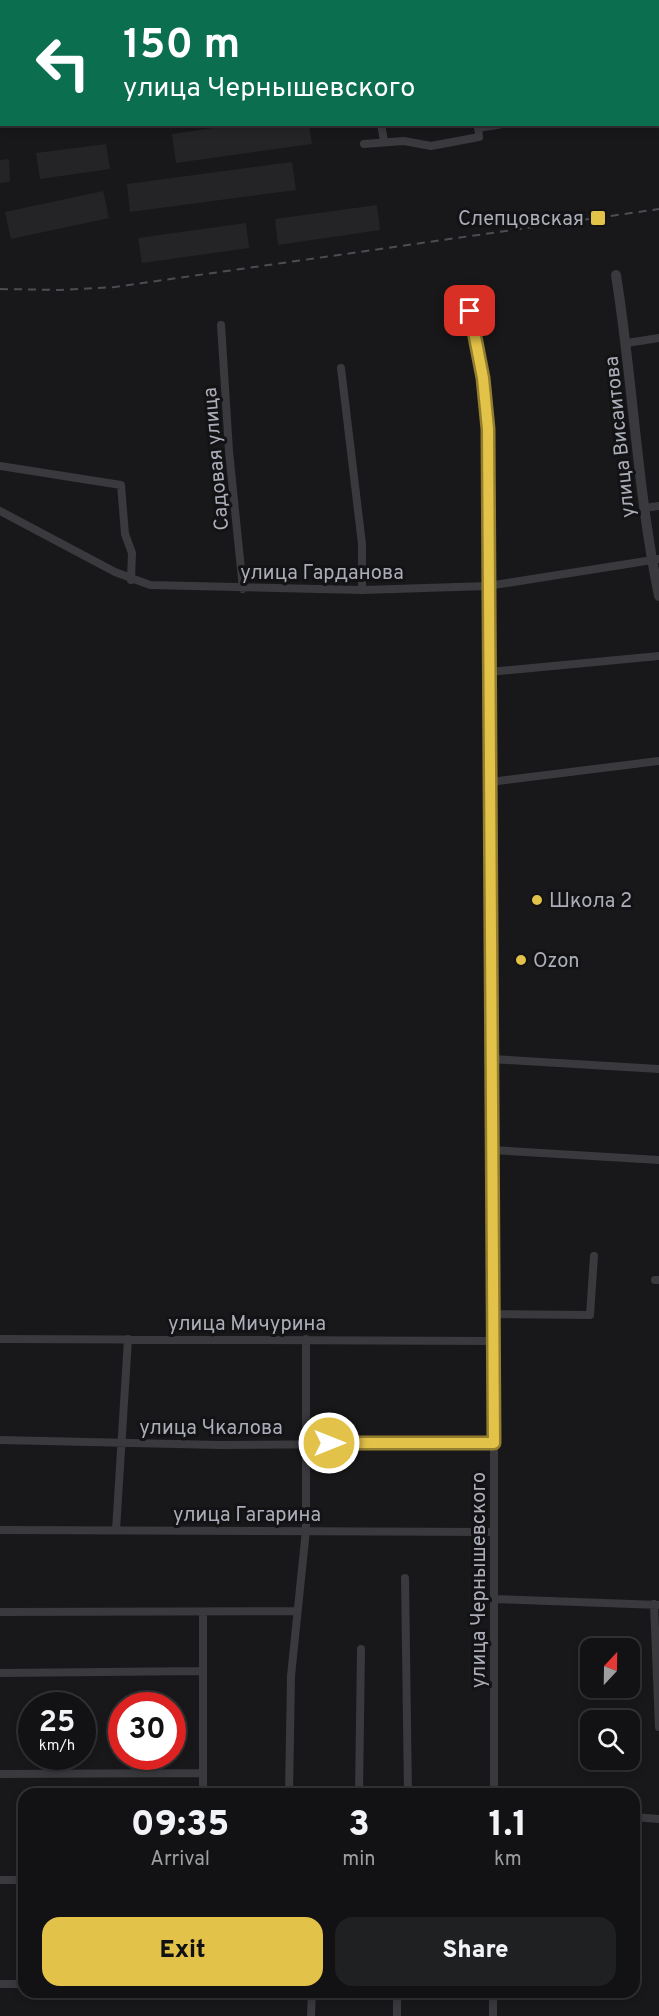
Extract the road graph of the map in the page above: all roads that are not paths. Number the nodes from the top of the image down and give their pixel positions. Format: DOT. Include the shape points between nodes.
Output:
graph roads {
  1 [pos="381,126"];
  2 [pos="495,126"];
  3 [pos="478,130"];
  4 [pos="384,141"];
  5 [pos="364,144"];
  6 [pos="616,274"];
  7 [pos="465,289"];
  8 [pos="221,325"];
  9 [pos="659,338"];
  10 [pos="627,343"];
  11 [pos="341,368"];
  12 [pos="0,466"];
  13 [pos="659,506"];
  14 [pos="644,508"];
  15 [pos="0,511"];
  16 [pos="655,560"];
  17 [pos="131,580"];
  18 [pos="488,586"];
  19 [pos="243,589"];
  20 [pos="362,590"];
  21 [pos="659,596"];
  22 [pos="659,656"];
  23 [pos="489,672"];
  24 [pos="659,761"];
  25 [pos="490,782"];
  26 [pos="491,1059"];
  27 [pos="659,1069"];
  28 [pos="492,1150"];
  29 [pos="659,1160"];
  30 [pos="594,1257"];
  31 [pos="494,1314"];
  32 [pos="0,1338"];
  33 [pos="128,1339"];
  34 [pos="306,1339"];
  35 [pos="494,1341"];
  36 [pos="0,1440"];
  37 [pos="306,1443"];
  38 [pos="494,1443"];
  39 [pos="123,1444"];
  40 [pos="0,1530"];
  41 [pos="116,1530"];
  42 [pos="306,1530"];
  43 [pos="494,1532"];
  44 [pos="405,1578"];
  45 [pos="494,1599"];
  46 [pos="656,1604"];
  47 [pos="297,1611"];
  48 [pos="0,1612"];
  49 [pos="203,1613"];
  50 [pos="361,1649"];
  51 [pos="203,1671"];
  52 [pos="0,1673"];
  53 [pos="658,1715"];
  54 [pos="659,1727"];
  55 [pos="203,1773"];
  56 [pos="0,1774"];
  57 [pos="203,1788"];
  58 [pos="290,1788"];
  59 [pos="358,1788"];
  60 [pos="408,1788"];
  61 [pos="494,1788"];
  62 [pos="640,1817"];
  63 [pos="659,1819"];
  64 [pos="0,1880"];
  65 [pos="18,1880"];
  66 [pos="0,1984"];
  67 [pos="18,1984"];
  68 [pos="312,1998"];
  69 [pos="397,1998"];
  70 [pos="493,1998"];
  71 [pos="311,2016"];
  72 [pos="397,2016"];
  73 [pos="493,2016"];
  1 -- 4 [label="street"];
  2 -- 3 [label="street"];
  3 -- 4 [label="street" via="431,146"];
  4 -- 5 [label="street"];
  6 -- 10 [label="street, улица Висаитова"];
  7 -- 18 [label="street, улица Чернышевского" via="483,378 488,429"];
  8 -- 19 [label="street, Садовая улица"];
  9 -- 10 [label="street"];
  10 -- 14 [label="street, улица Висаитова"];
  11 -- 20 [label="street" via="362,544"];
  12 -- 17 [label="street" via="121,485 125,534 132,553"];
  13 -- 14 [label="street"];
  14 -- 16 [label="street, улица Висаитова"];
  15 -- 17 [label="street, улица Гарданова"];
  16 -- 18 [label="street, улица Гарданова"];
  16 -- 21 [label="street, улица Висаитова"];
  17 -- 19 [label="street, улица Гарданова" via="150,585"];
  18 -- 20 [label="street, улица Гарданова"];
  18 -- 23 [label="street, улица Чернышевского"];
  19 -- 20 [label="street, улица Гарданова"];
  22 -- 23 [label="street"];
  23 -- 25 [label="street, улица Чернышевского"];
  24 -- 25 [label="street"];
  25 -- 26 [label="street, улица Чернышевского"];
  26 -- 27 [label="street"];
  26 -- 28 [label="street, улица Чернышевского"];
  28 -- 29 [label="street"];
  28 -- 31 [label="street, улица Чернышевского"];
  30 -- 31 [label="street" via="590,1315"];
  31 -- 35 [label="street, улица Чернышевского"];
  32 -- 33 [label="street, улица Мичурина"];
  33 -- 34 [label="street, улица Мичурина"];
  33 -- 39 [label="street"];
  34 -- 35 [label="street, улица Мичурина"];
  34 -- 37 [label="street"];
  35 -- 38 [label="street, улица Чернышевского"];
  36 -- 39 [label="street, улица Чкалова"];
  37 -- 38 [label="street, улица Чкалова"];
  37 -- 39 [label="street, улица Чкалова"];
  37 -- 42 [label="street"];
  38 -- 43 [label="street, улица Чернышевского"];
  39 -- 41 [label="street"];
  40 -- 41 [label="street, улица Гагарина"];
  41 -- 42 [label="street, улица Гагарина"];
  42 -- 43 [label="street, улица Гагарина"];
  42 -- 47 [label="street"];
  43 -- 45 [label="street, улица Чернышевского"];
  44 -- 60 [label="street"];
  45 -- 46 [label="street"];
  45 -- 61 [label="street, улица Чернышевского"];
  46 -- 53 [label="street"];
  47 -- 49 [label="street"];
  47 -- 58 [label="street" via="291,1676"];
  48 -- 49 [label="street"];
  49 -- 51 [label="street"];
  50 -- 59 [label="street"];
  51 -- 52 [label="street"];
  51 -- 55 [label="street"];
  53 -- 54 [label="street"];
  55 -- 56 [label="street"];
  55 -- 57 [label="street"];
  62 -- 63 [label="street"];
  64 -- 65 [label="street"];
  66 -- 67 [label="street"];
  68 -- 71 [label="street"];
  69 -- 72 [label="street"];
  70 -- 73 [label="street"];
}
